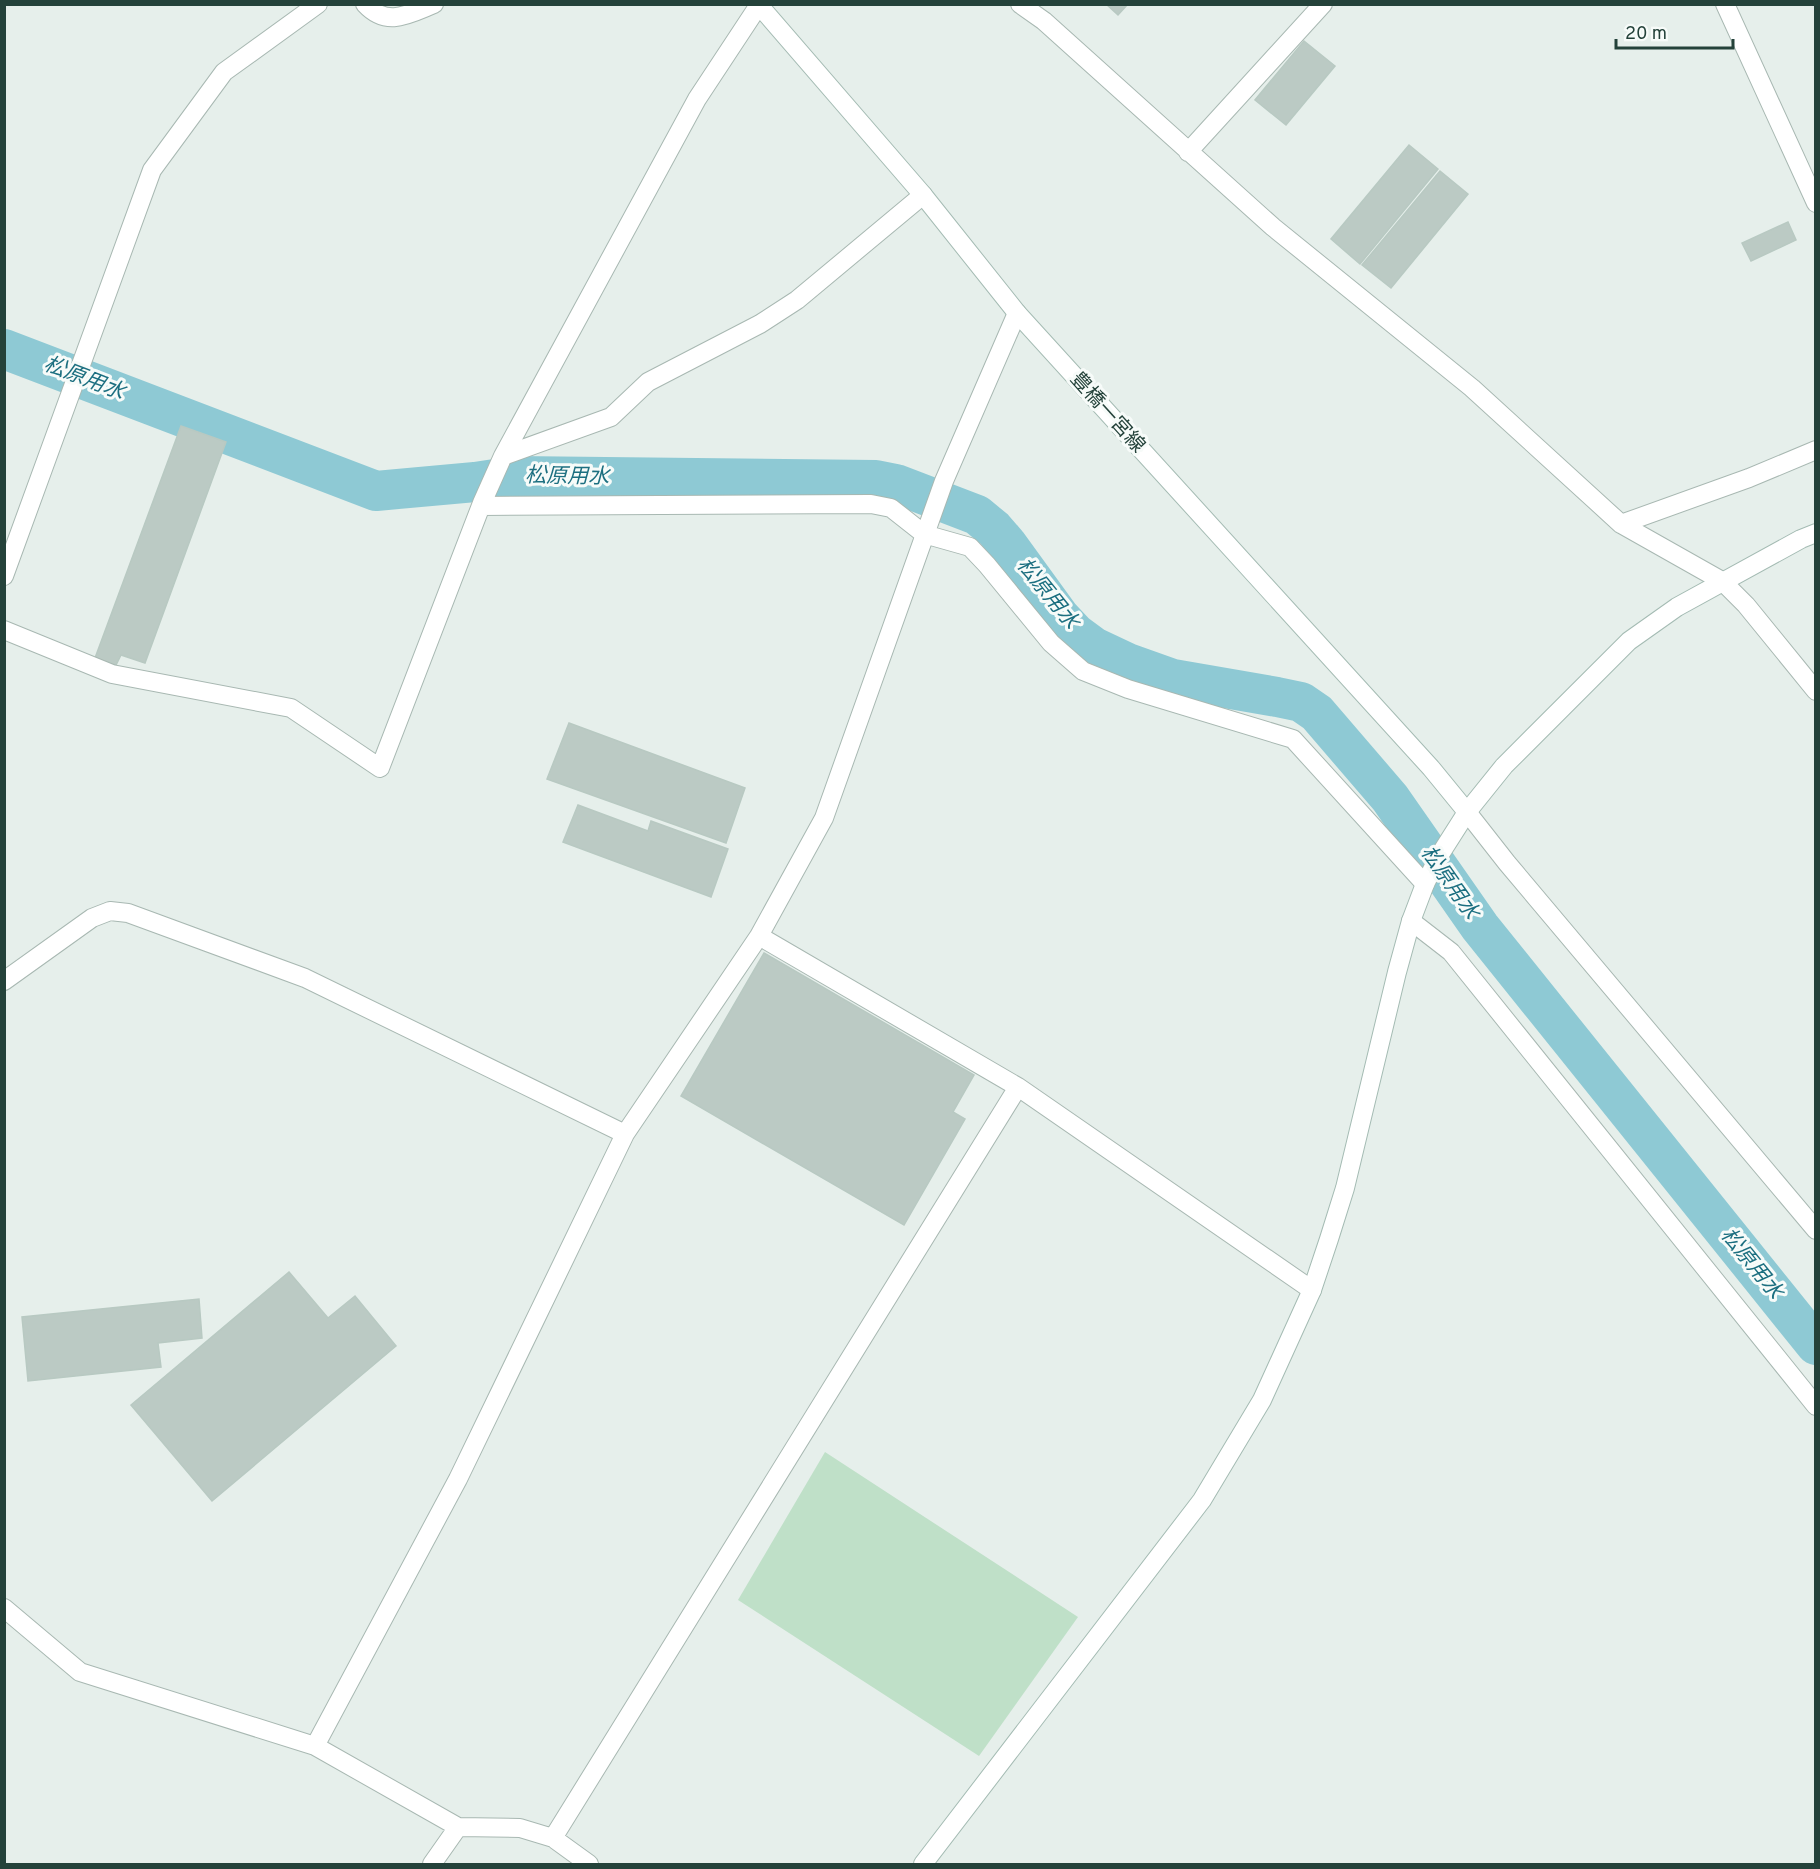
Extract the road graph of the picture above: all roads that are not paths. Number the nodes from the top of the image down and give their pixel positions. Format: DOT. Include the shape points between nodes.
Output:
graph roads {
  1 [pos="318,4"];
  2 [pos="365,4"];
  3 [pos="434,4"];
  4 [pos="1020,4"];
  5 [pos="1323,4"];
  6 [pos="1725,4"];
  7 [pos="758,5"];
  8 [pos="1188,152"];
  9 [pos="923,195"];
  10 [pos="1815,203"];
  11 [pos="1017,313"];
  12 [pos="1815,450"];
  13 [pos="503,457"];
  14 [pos="482,505"];
  15 [pos="1621,524"];
  16 [pos="1815,533"];
  17 [pos="924,534"];
  18 [pos="4,576"];
  19 [pos="1722,581"];
  20 [pos="4,630"];
  21 [pos="1815,692"];
  22 [pos="1467,812"];
  23 [pos="1426,882"];
  24 [pos="1411,921"];
  25 [pos="759,936"];
  26 [pos="4,981"];
  27 [pos="1018,1087"];
  28 [pos="625,1134"];
  29 [pos="1815,1230"];
  30 [pos="1312,1290"];
  31 [pos="1815,1406"];
  32 [pos="4,1608"];
  33 [pos="315,1746"];
  34 [pos="458,1827"];
  35 [pos="553,1838"];
  36 [pos="432,1864"];
  37 [pos="589,1864"];
  38 [pos="923,1864"];
  1 -- 18 [label="street" via="225,72 152,170"];
  2 -- 3 [label="street" via="372,12 394,19"];
  4 -- 8 [label="street" via="1044,21"];
  5 -- 8 [label="street"];
  6 -- 10 [label="street"];
  7 -- 9 [label="street, 豊橋一宮線"];
  7 -- 13 [label="street" via="697,99"];
  8 -- 15 [label="street" via="1273,227 1472,387"];
  9 -- 11 [label="street, 豊橋一宮線"];
  9 -- 13 [label="street" via="797,300 760,324 648,382 611,417"];
  11 -- 17 [label="street"];
  11 -- 22 [label="street, 豊橋一宮線"];
  12 -- 15 [label="street"];
  13 -- 14 [label="street"];
  14 -- 17 [label="street" via="871,504 891,508"];
  14 -- 20 [label="street" via="380,768 291,708 112,674"];
  15 -- 19 [label="street"];
  16 -- 19 [label="street"];
  17 -- 23 [label="street" via="969,547 1051,643 1083,671 1128,689 1293,739"];
  17 -- 25 [label="street" via="824,818"];
  19 -- 21 [label="street"];
  19 -- 22 [label="street" via="1629,641 1504,766"];
  22 -- 23 [label="street"];
  22 -- 29 [label="street, 豊橋一宮線"];
  23 -- 24 [label="street"];
  24 -- 30 [label="street" via="1345,1188"];
  24 -- 31 [label="street" via="1451,952"];
  25 -- 27 [label="street"];
  25 -- 28 [label="street"];
  26 -- 28 [label="street" via="92,918 110,911 128,913 305,978"];
  27 -- 30 [label="street"];
  27 -- 35 [label="street"];
  28 -- 33 [label="street" via="458,1479"];
  30 -- 38 [label="street" via="1262,1400 1202,1500"];
  32 -- 33 [label="street" via="80,1672"];
  33 -- 34 [label="street"];
  34 -- 35 [label="street" via="520,1828"];
  34 -- 36 [label="street"];
  35 -- 37 [label="street"];
}
